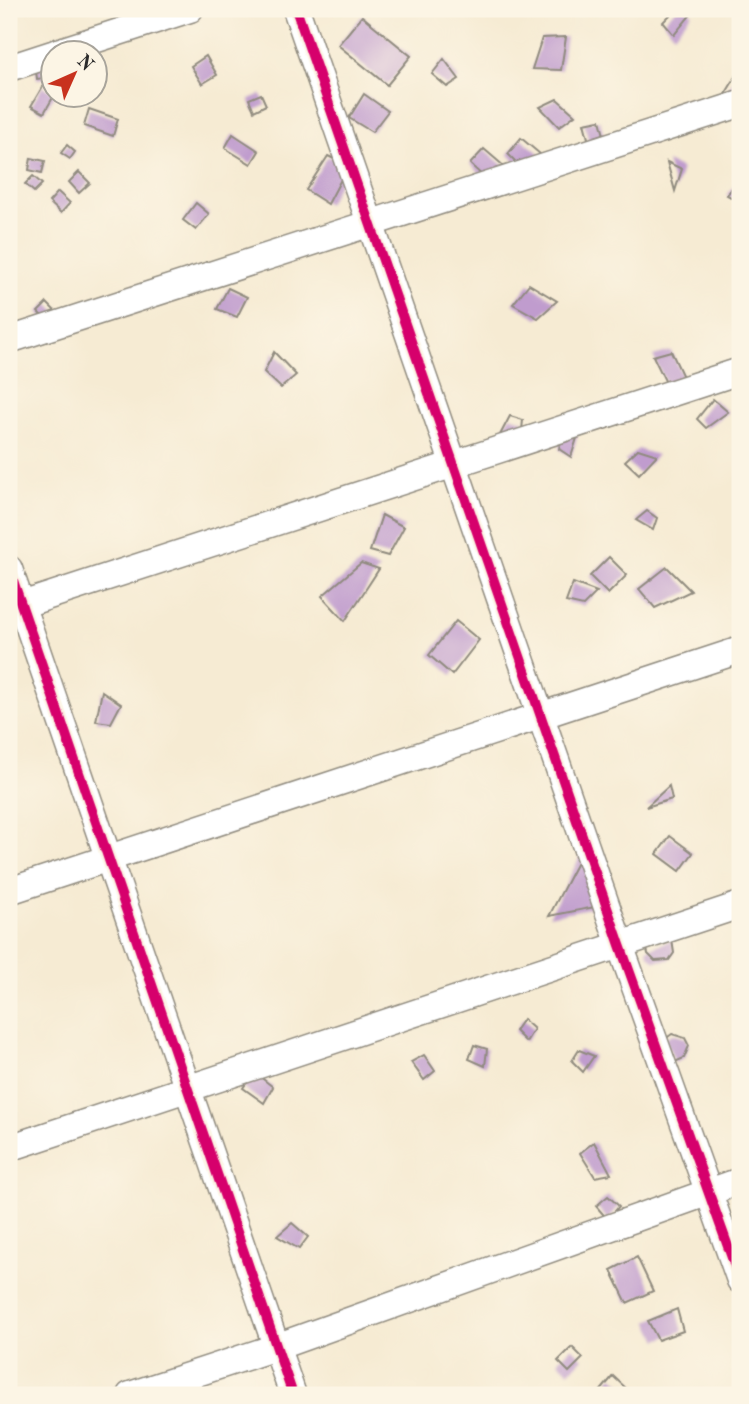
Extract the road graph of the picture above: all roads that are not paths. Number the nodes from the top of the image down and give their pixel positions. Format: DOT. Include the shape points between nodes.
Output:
graph roads {
  1 [pos="190,9"];
  2 [pos="296,9"];
  3 [pos="101,38"];
  4 [pos="38,59"];
  5 [pos="9,68"];
  6 [pos="740,104"];
  7 [pos="370,223"];
  8 [pos="9,340"];
  9 [pos="740,371"];
  10 [pos="454,465"];
  11 [pos="9,569"];
  12 [pos="15,607"];
  13 [pos="740,650"];
  14 [pos="541,716"];
  15 [pos="108,858"];
  16 [pos="9,891"];
  17 [pos="740,905"];
  18 [pos="620,945"];
  19 [pos="187,1088"];
  20 [pos="9,1147"];
  21 [pos="740,1181"];
  22 [pos="708,1191"];
  23 [pos="740,1280"];
  24 [pos="276,1347"];
  25 [pos="130,1395"];
  26 [pos="293,1395"];
  1 -- 3 [label="street"];
  2 -- 7 [label="street"];
  4 -- 5 [label="street"];
  6 -- 7 [label="street"];
  7 -- 8 [label="street"];
  7 -- 10 [label="street"];
  9 -- 10 [label="street"];
  10 -- 12 [label="street"];
  10 -- 14 [label="street"];
  11 -- 12 [label="street"];
  12 -- 15 [label="street"];
  13 -- 14 [label="street"];
  14 -- 15 [label="street"];
  14 -- 18 [label="street"];
  15 -- 16 [label="street"];
  15 -- 19 [label="street"];
  17 -- 18 [label="street"];
  18 -- 19 [label="street"];
  18 -- 22 [label="street"];
  19 -- 20 [label="street"];
  19 -- 24 [label="street"];
  21 -- 22 [label="street"];
  22 -- 23 [label="street"];
  22 -- 24 [label="street"];
  24 -- 25 [label="street"];
  24 -- 26 [label="street"];
}
